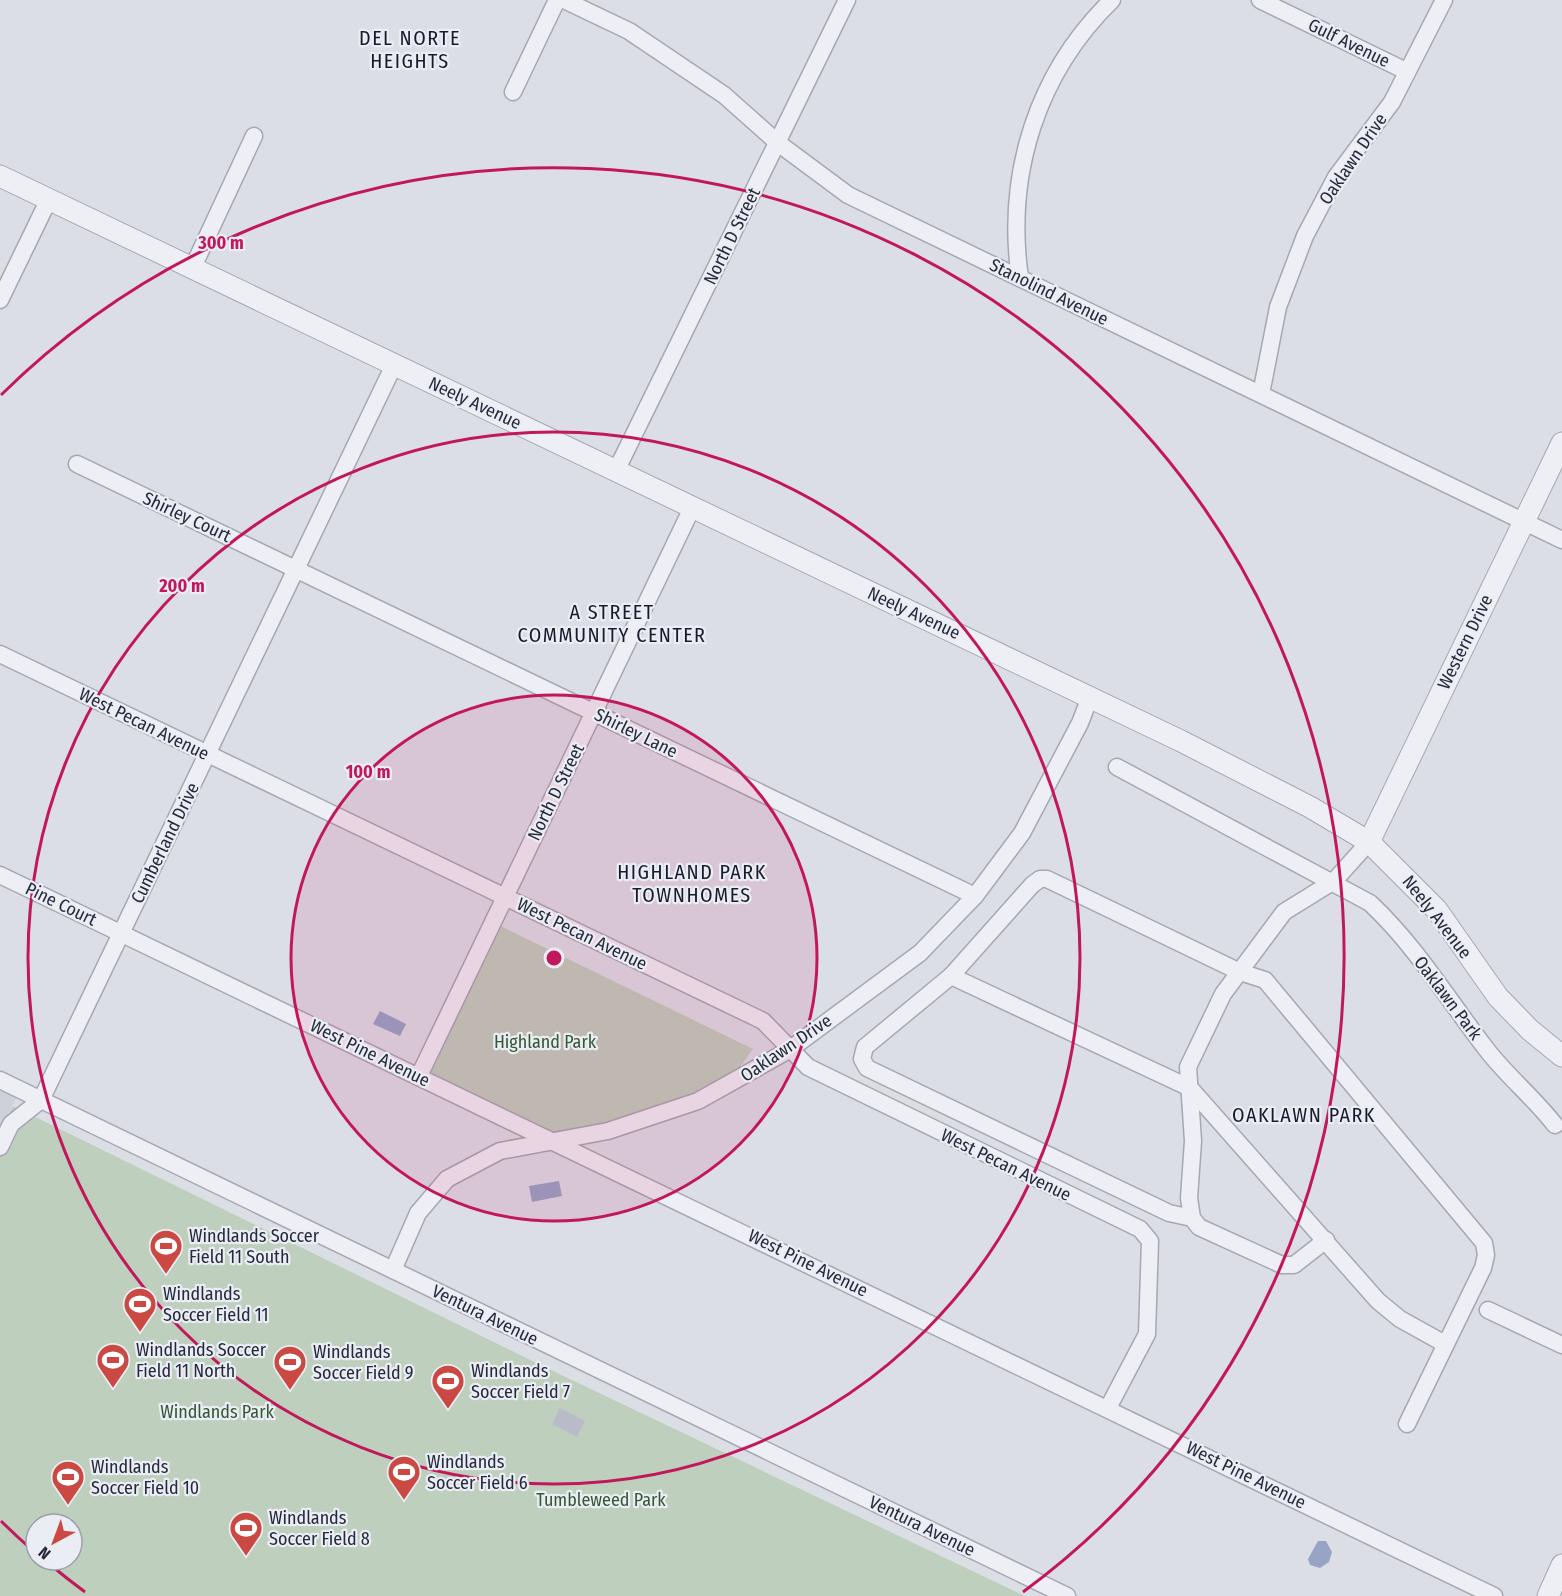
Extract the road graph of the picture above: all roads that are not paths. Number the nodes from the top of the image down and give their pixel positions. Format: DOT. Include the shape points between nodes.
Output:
graph roads {
  1 [pos="557,0"];
  2 [pos="564,0"];
  3 [pos="847,0"];
  4 [pos="1112,0"];
  5 [pos="1260,0"];
  6 [pos="1444,0"];
  7 [pos="1406,71"];
  8 [pos="513,92"];
  9 [pos="254,136"];
  10 [pos="778,143"];
  11 [pos="0,176"];
  12 [pos="49,199"];
  13 [pos="193,267"];
  14 [pos="1020,278"];
  15 [pos="0,300"];
  16 [pos="394,365"];
  17 [pos="1261,394"];
  18 [pos="1562,442"];
  19 [pos="76,464"];
  20 [pos="616,471"];
  21 [pos="692,508"];
  22 [pos="1524,522"];
  23 [pos="1562,540"];
  24 [pos="297,569"];
  25 [pos="0,654"];
  26 [pos="1090,697"];
  27 [pos="594,713"];
  28 [pos="207,754"];
  29 [pos="1117,767"];
  30 [pos="1369,842"];
  31 [pos="0,875"];
  32 [pos="1334,881"];
  33 [pos="975,896"];
  34 [pos="504,897"];
  35 [pos="121,933"];
  36 [pos="1240,972"];
  37 [pos="951,976"];
  38 [pos="789,1050"];
  39 [pos="1562,1056"];
  40 [pos="419,1076"];
  41 [pos="0,1080"];
  42 [pos="1190,1088"];
  43 [pos="42,1100"];
  44 [pos="1555,1125"];
  45 [pos="552,1140"];
  46 [pos="0,1147"];
  47 [pos="1191,1218"];
  48 [pos="1326,1240"];
  49 [pos="393,1270"];
  50 [pos="1488,1310"];
  51 [pos="1445,1344"];
  52 [pos="1562,1345"];
  53 [pos="1108,1407"];
  54 [pos="1407,1424"];
  55 [pos="1562,1565"];
  56 [pos="1067,1596"];
  57 [pos="1494,1596"];
  58 [pos="1548,1596"];
  1 -- 8 [label="street"];
  2 -- 10 [label="street, Stanolind Avenue" via="629,31 716,89"];
  3 -- 10 [label="street, North D Street"];
  4 -- 14 [label="street" via="1085,26 1048,83 1019,175 1015,238"];
  5 -- 7 [label="street, Gulf Avenue"];
  6 -- 7 [label="street, Oaklawn Drive"];
  7 -- 17 [label="street, Oaklawn Drive" via="1392,102 1336,177 1305,236 1278,308"];
  9 -- 13 [label="street"];
  10 -- 14 [label="street, Stanolind Avenue" via="848,195"];
  10 -- 20 [label="street, North D Street"];
  11 -- 12 [label="street, Neely Avenue"];
  12 -- 13 [label="street, Neely Avenue"];
  12 -- 15 [label="street"];
  13 -- 16 [label="street, Neely Avenue"];
  14 -- 17 [label="street, Stanolind Avenue"];
  16 -- 20 [label="street, Neely Avenue"];
  16 -- 24 [label="street, Cumberland Drive"];
  17 -- 22 [label="street, Stanolind Avenue"];
  18 -- 22 [label="street, Western Drive"];
  19 -- 24 [label="street, Shirley Court"];
  20 -- 21 [label="street, Neely Avenue"];
  21 -- 26 [label="street, Neely Avenue"];
  21 -- 27 [label="street, North D Street"];
  22 -- 23 [label="street, Stanolind Avenue"];
  22 -- 30 [label="street, Western Drive"];
  24 -- 27 [label="street, Shirley Lane"];
  24 -- 28 [label="street, Cumberland Drive"];
  25 -- 28 [label="street, West Pecan Avenue"];
  26 -- 30 [label="street, Neely Avenue" via="1273,787"];
  26 -- 33 [label="street, Oaklawn Drive" via="1022,833"];
  27 -- 33 [label="street, Shirley Lane"];
  27 -- 34 [label="street, North D Street"];
  28 -- 34 [label="street, West Pecan Avenue"];
  28 -- 35 [label="street, Cumberland Drive"];
  29 -- 32 [label="street, Oaklawn Park"];
  30 -- 32 [label="street"];
  30 -- 39 [label="street, Neely Avenue" via="1437,910 1498,997"];
  31 -- 35 [label="street, Pine Court"];
  32 -- 36 [label="street" via="1284,912"];
  32 -- 44 [label="street, Oaklawn Park" via="1370,903 1391,923 1488,1053"];
  33 -- 38 [label="street, Oaklawn Drive" via="920,953"];
  34 -- 38 [label="street, West Pecan Avenue" via="763,1021"];
  34 -- 40 [label="street, North D Street"];
  35 -- 40 [label="street, West Pine Avenue"];
  35 -- 43 [label="street, Cumberland Drive"];
  36 -- 37 [label="street" via="1040,879"];
  36 -- 42 [label="street" via="1223,994 1188,1067"];
  36 -- 51 [label="street" via="1265,980 1484,1243 1483,1268"];
  37 -- 42 [label="street"];
  37 -- 47 [label="street" via="865,1047 862,1059 867,1068 1169,1214"];
  38 -- 45 [label="street, Oaklawn Drive" via="698,1101 608,1131"];
  38 -- 53 [label="street, West Pecan Avenue" via="808,1067 1140,1229 1148,1237 1147,1334"];
  40 -- 45 [label="street, West Pine Avenue"];
  41 -- 43 [label="street, Ventura Avenue"];
  42 -- 47 [label="street"];
  42 -- 48 [label="street"];
  43 -- 46 [label="street, Cumberland Drive" via="11,1124"];
  43 -- 49 [label="street, Ventura Avenue"];
  45 -- 49 [label="street, Oaklawn Drive" via="500,1151 447,1179 418,1213"];
  45 -- 53 [label="street, West Pine Avenue"];
  47 -- 48 [label="street" via="1199,1227 1282,1265 1294,1265"];
  48 -- 51 [label="street" via="1378,1301 1400,1319"];
  49 -- 56 [label="street, Ventura Avenue"];
  50 -- 52 [label="street"];
  51 -- 54 [label="street"];
  53 -- 57 [label="street, West Pine Avenue"];
  55 -- 58 [label="street"];
}
